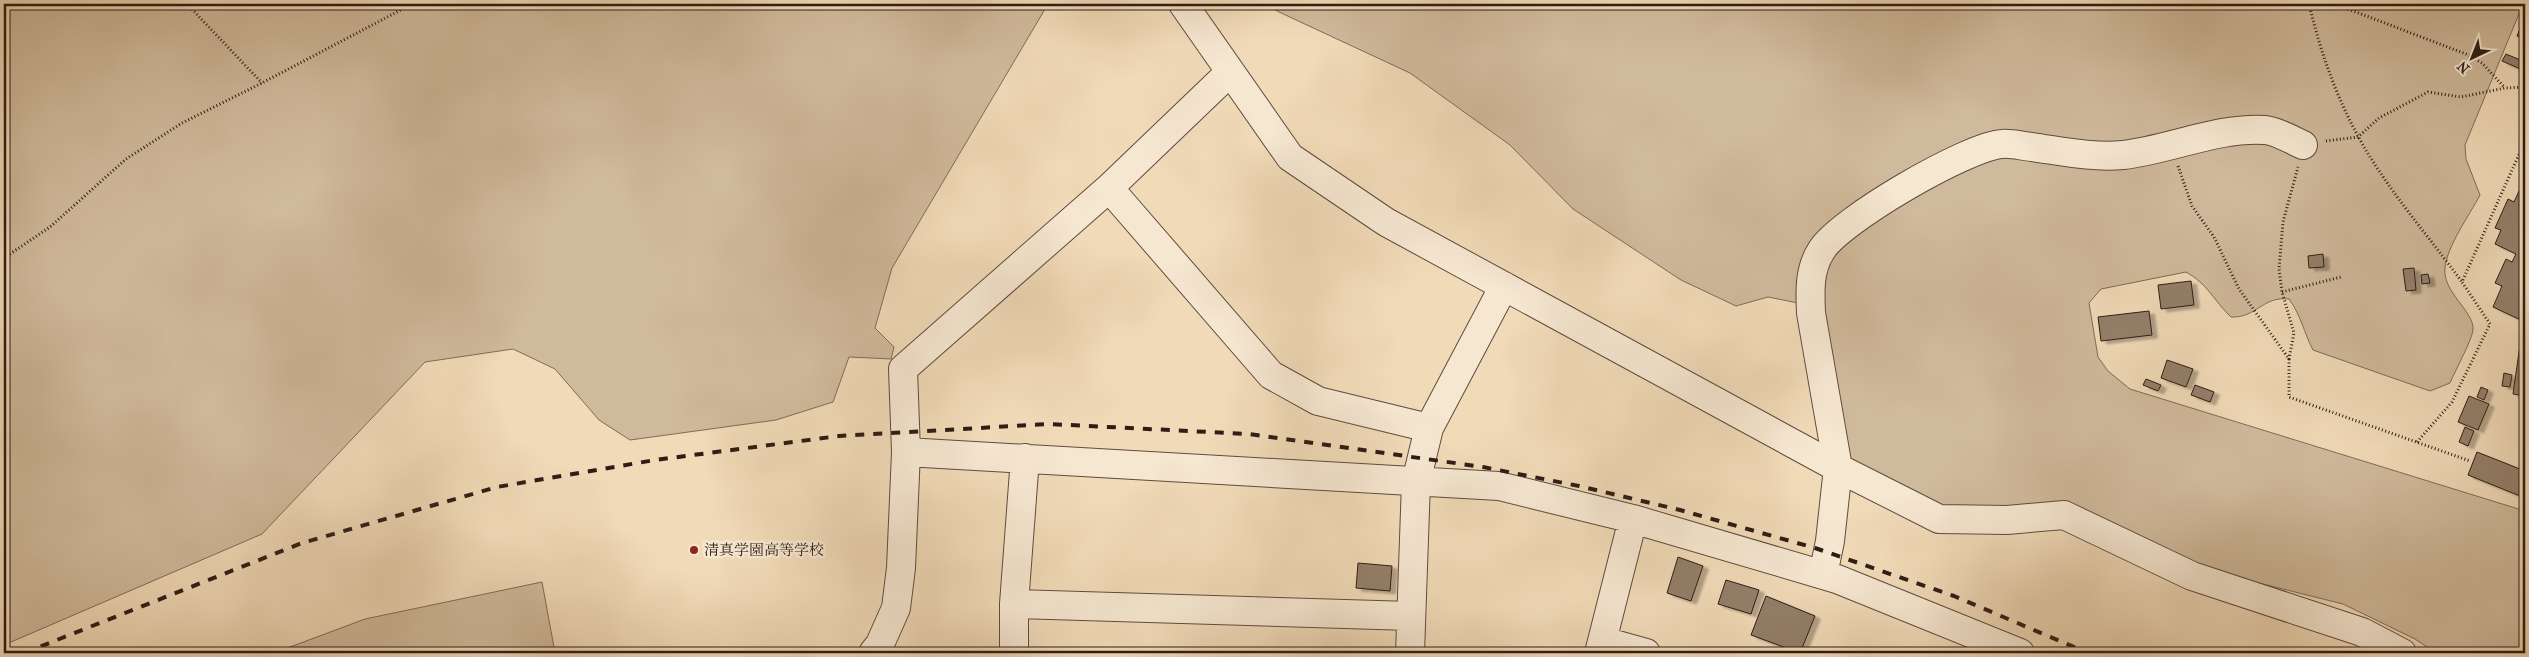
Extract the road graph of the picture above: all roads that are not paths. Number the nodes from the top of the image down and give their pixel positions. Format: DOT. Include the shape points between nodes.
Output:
graph roads {
  1 [pos="1183,4"];
  2 [pos="1229,73"];
  3 [pos="2303,145"];
  4 [pos="1109,188"];
  5 [pos="1504,286"];
  6 [pos="1429,428"];
  7 [pos="906,452"];
  8 [pos="1025,458"];
  9 [pos="1838,468"];
  10 [pos="1416,482"];
  11 [pos="1633,519"];
  12 [pos="1823,575"];
  13 [pos="1014,604"];
  14 [pos="1411,616"];
  15 [pos="1601,647"];
  16 [pos="873,653"];
  17 [pos="1014,653"];
  18 [pos="1410,653"];
  19 [pos="1646,653"];
  20 [pos="2020,653"];
  21 [pos="2402,653"];
  1 -- 2 [label="street"];
  2 -- 4 [label="street"];
  2 -- 5 [label="street" via="1290,157 1386,222"];
  3 -- 9 [label="street" via="2266,130 2232,133 2122,155 2088,155 2003,144 1986,147 1945,166 1845,226 1822,249 1813,266 1810,290 1810,313"];
  4 -- 6 [label="street" via="1271,375 1318,401"];
  4 -- 7 [label="street" via="903,368"];
  5 -- 6 [label="street"];
  5 -- 9 [label="street"];
  6 -- 10 [label="street"];
  7 -- 8 [label="street"];
  7 -- 16 [label="street" via="902,568 896,608"];
  8 -- 10 [label="street"];
  8 -- 13 [label="street"];
  9 -- 12 [label="street"];
  9 -- 21 [label="street" via="1939,519 2007,520 2064,515 2192,576 2362,632"];
  10 -- 11 [label="street" via="1499,486"];
  10 -- 14 [label="street"];
  11 -- 12 [label="street"];
  11 -- 15 [label="street"];
  12 -- 20 [label="street"];
  13 -- 14 [label="street"];
  13 -- 17 [label="street"];
  14 -- 18 [label="street"];
  15 -- 19 [label="street"];
}
